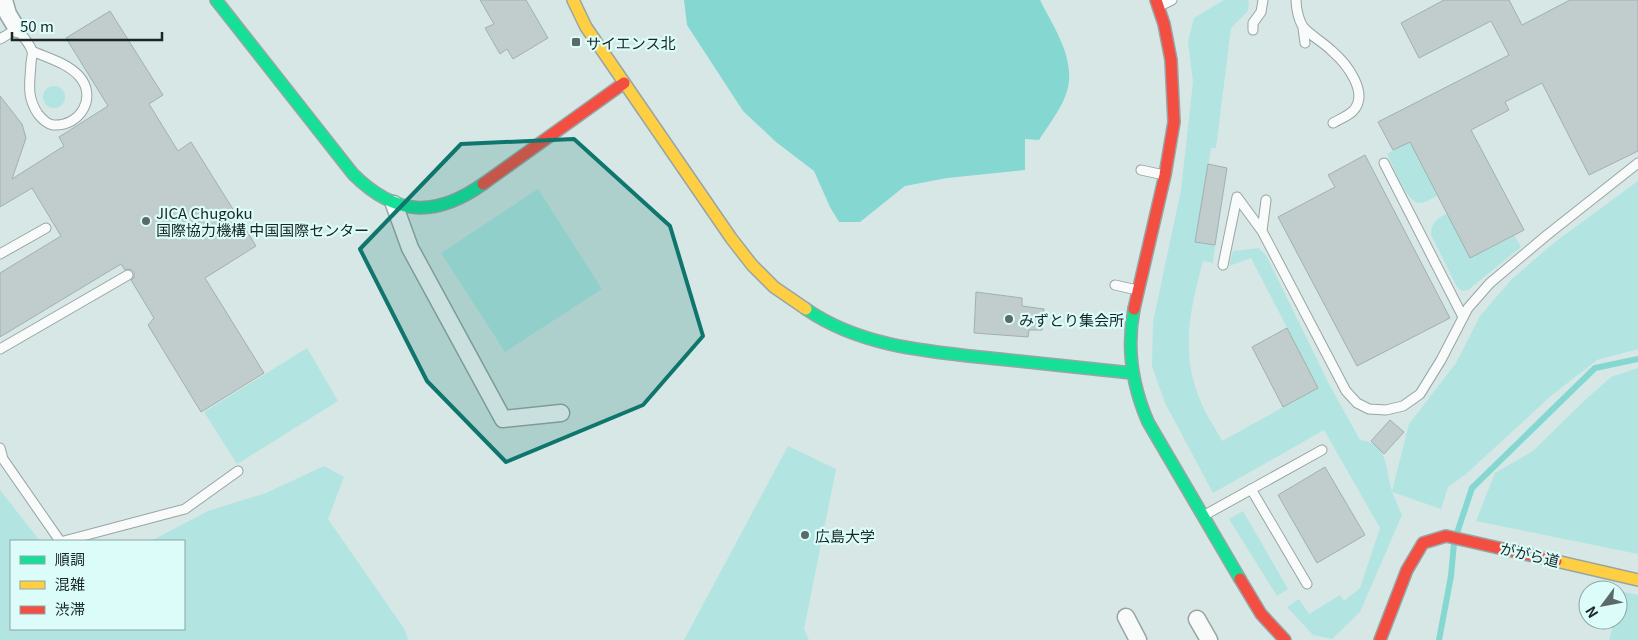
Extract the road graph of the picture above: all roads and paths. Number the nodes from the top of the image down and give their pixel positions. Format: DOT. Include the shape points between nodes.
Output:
graph roads {
  1 [pos="4,0"];
  2 [pos="216,0"];
  3 [pos="573,0"];
  4 [pos="1172,0"];
  5 [pos="1263,0"];
  6 [pos="1296,0"];
  7 [pos="1157,3"];
  8 [pos="1303,28"];
  9 [pos="18,29"];
  10 [pos="1252,30"];
  11 [pos="0,39"];
  12 [pos="1305,43"];
  13 [pos="32,51"];
  14 [pos="624,83"];
  15 [pos="1334,123"];
  16 [pos="1384,163"];
  17 [pos="1638,163"];
  18 [pos="1141,170"];
  19 [pos="1165,175"];
  20 [pos="1266,200"];
  21 [pos="394,204"];
  22 [pos="46,228"];
  23 [pos="1262,231"];
  24 [pos="0,254"];
  25 [pos="1223,265"];
  26 [pos="128,275"];
  27 [pos="1114,285"];
  28 [pos="1137,290"];
  29 [pos="1463,317"];
  30 [pos="0,349"];
  31 [pos="1132,373"];
  32 [pos="561,413"];
  33 [pos="0,448"];
  34 [pos="1322,450"];
  35 [pos="238,471"];
  36 [pos="1251,489"];
  37 [pos="1203,516"];
  38 [pos="61,540"];
  39 [pos="66,540"];
  40 [pos="1638,580"];
  41 [pos="1307,584"];
  42 [pos="1126,617"];
  43 [pos="1197,619"];
  44 [pos="1138,640"];
  45 [pos="1209,640"];
  46 [pos="1285,640"];
  47 [pos="1380,640"];
  1 -- 9 [label="street"];
  2 -- 21 [label="street" via="353,174 372,192"];
  3 -- 14 [label="street" via="586,26"];
  4 -- 7 [label="lane"];
  5 -- 10 [label="lane"];
  6 -- 8 [label="lane"];
  7 -- 19 [label="street" via="1168,42 1174,96 1174,122"];
  8 -- 12 [label="lane"];
  8 -- 15 [label="lane" via="1334,52 1351,72 1360,90 1353,111"];
  9 -- 11 [label="lane"];
  9 -- 13 [label="lane"];
  13 -- 13 [label="lane" via="29,95 35,110 51,125 76,118 88,99 80,77 67,66"];
  14 -- 21 [label="street" via="456,201 425,208"];
  14 -- 31 [label="street" via="752,265 774,287 820,319 865,338 920,351"];
  16 -- 29 [label="lane"];
  17 -- 29 [label="lane" via="1490,283"];
  18 -- 19 [label="lane"];
  19 -- 28 [label="street"];
  20 -- 23 [label="lane"];
  21 -- 32 [label="street" via="410,248 503,419"];
  22 -- 24 [label="lane"];
  23 -- 25 [label="lane" via="1237,196"];
  23 -- 29 [label="lane" via="1346,391 1357,403 1369,409 1403,406 1420,394"];
  26 -- 30 [label="lane"];
  27 -- 28 [label="lane"];
  28 -- 31 [label="street" via="1130,328"];
  31 -- 37 [label="street" via="1148,422"];
  33 -- 38 [label="lane" via="3,459"];
  34 -- 36 [label="lane"];
  35 -- 39 [label="lane" via="185,508"];
  36 -- 37 [label="lane"];
  36 -- 41 [label="lane"];
  37 -- 46 [label="street" via="1261,614"];
  40 -- 47 [label="street, ががら道" via="1446,536 1423,543 1407,570"];
  42 -- 44 [label="street"];
  43 -- 45 [label="street"];
}
